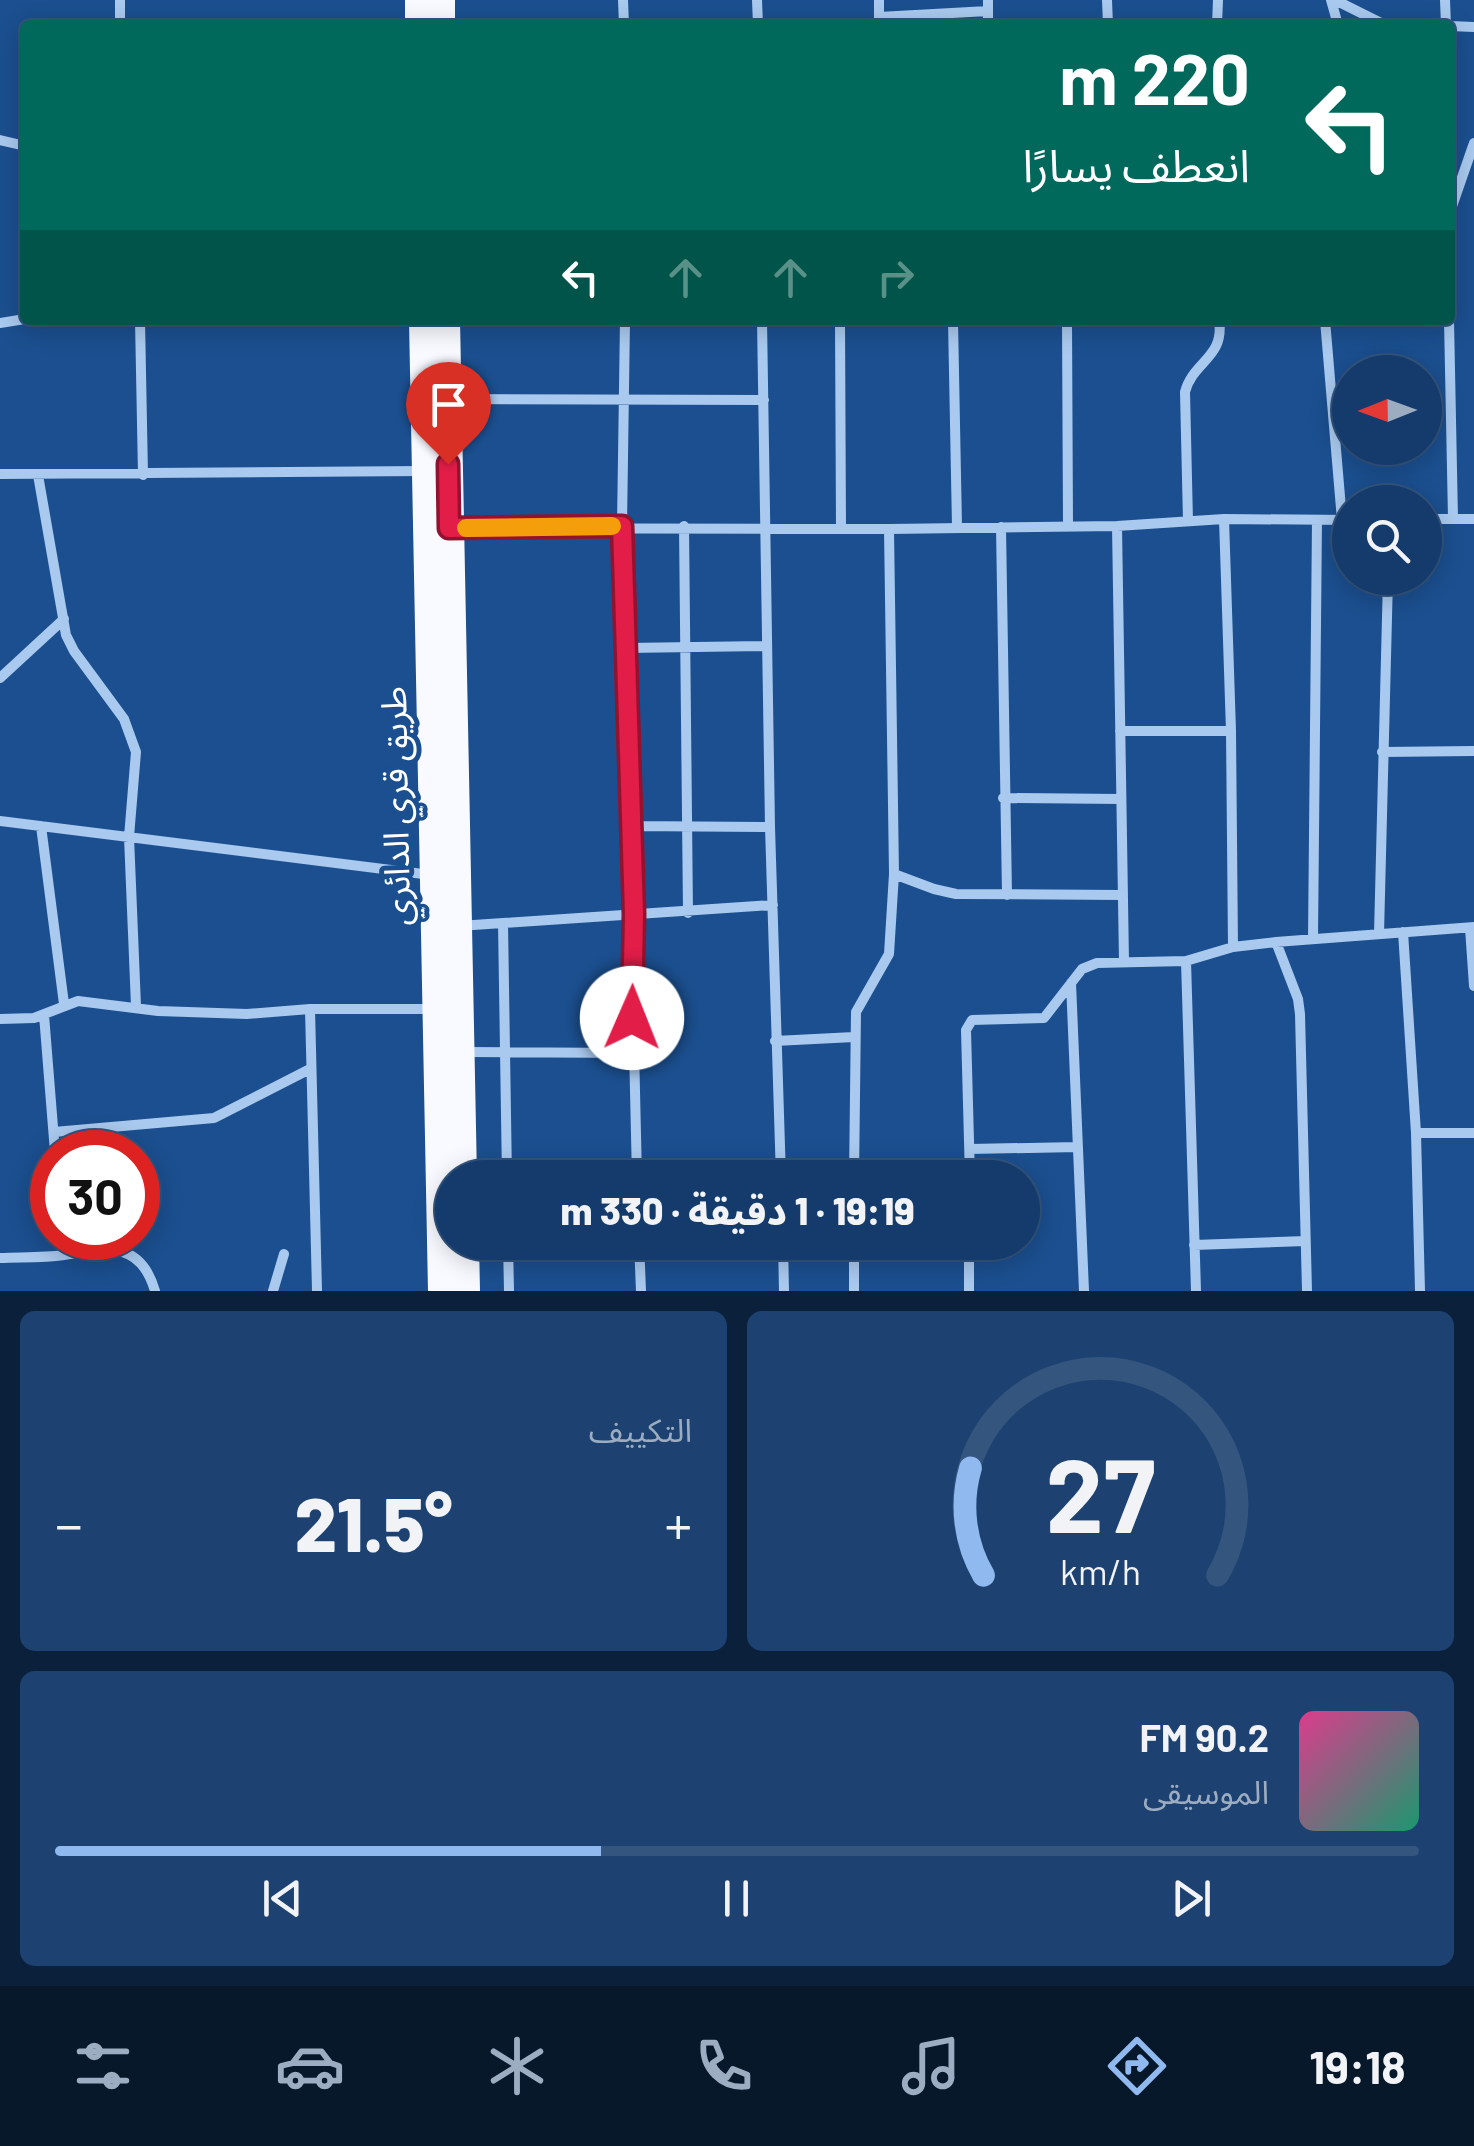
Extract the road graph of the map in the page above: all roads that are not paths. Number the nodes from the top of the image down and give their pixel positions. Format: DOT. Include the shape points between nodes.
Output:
graph roads {
  1 [pos="1333,0"];
  2 [pos="988,6"];
  3 [pos="886,20"];
  4 [pos="1375,20"];
  5 [pos="1474,143"];
  6 [pos="1455,197"];
  7 [pos="140,325"];
  8 [pos="423,325"];
  9 [pos="446,325"];
  10 [pos="626,325"];
  11 [pos="762,325"];
  12 [pos="840,325"];
  13 [pos="953,325"];
  14 [pos="1067,325"];
  15 [pos="1220,325"];
  16 [pos="1326,325"];
  17 [pos="1450,325"];
  18 [pos="446,400"];
  19 [pos="764,400"];
  20 [pos="625,401"];
  21 [pos="426,470"];
  22 [pos="0,474"];
  23 [pos="143,474"];
  24 [pos="38,476"];
  25 [pos="1342,485"];
  26 [pos="1224,519"];
  27 [pos="1442,519"];
  28 [pos="1453,519"];
  29 [pos="1474,519"];
  30 [pos="1317,520"];
  31 [pos="1332,520"];
  32 [pos="1188,521"];
  33 [pos="622,526"];
  34 [pos="684,526"];
  35 [pos="766,526"];
  36 [pos="1068,526"];
  37 [pos="1117,526"];
  38 [pos="957,527"];
  39 [pos="1002,527"];
  40 [pos="438,528"];
  41 [pos="841,528"];
  42 [pos="890,528"];
  43 [pos="1387,595"];
  44 [pos="64,618"];
  45 [pos="686,646"];
  46 [pos="767,646"];
  47 [pos="626,648"];
  48 [pos="0,678"];
  49 [pos="1120,731"];
  50 [pos="1231,731"];
  51 [pos="1474,751"];
  52 [pos="1382,752"];
  53 [pos="1003,798"];
  54 [pos="1121,799"];
  55 [pos="0,821"];
  56 [pos="685,825"];
  57 [pos="41,826"];
  58 [pos="632,826"];
  59 [pos="770,827"];
  60 [pos="128,837"];
  61 [pos="894,874"];
  62 [pos="433,876"];
  63 [pos="1007,895"];
  64 [pos="1123,896"];
  65 [pos="773,906"];
  66 [pos="688,913"];
  67 [pos="634,914"];
  68 [pos="503,923"];
  69 [pos="458,926"];
  70 [pos="1472,928"];
  71 [pos="1403,932"];
  72 [pos="1379,934"];
  73 [pos="1313,938"];
  74 [pos="1276,942"];
  75 [pos="1232,947"];
  76 [pos="1186,961"];
  77 [pos="1124,962"];
  78 [pos="1072,983"];
  79 [pos="1474,986"];
  80 [pos="64,1004"];
  81 [pos="136,1006"];
  82 [pos="310,1009"];
  83 [pos="434,1009"];
  84 [pos="44,1015"];
  85 [pos="0,1019"];
  86 [pos="854,1036"];
  87 [pos="775,1041"];
  88 [pos="460,1052"];
  89 [pos="506,1052"];
  90 [pos="632,1053"];
  91 [pos="310,1069"];
  92 [pos="54,1130"];
  93 [pos="77,1130"];
  94 [pos="1474,1132"];
  95 [pos="1416,1133"];
  96 [pos="1078,1147"];
  97 [pos="970,1149"];
  98 [pos="463,1160"];
  99 [pos="507,1160"];
  100 [pos="636,1160"];
  101 [pos="780,1160"];
  102 [pos="854,1160"];
  103 [pos="970,1160"];
  104 [pos="1305,1242"];
  105 [pos="1194,1245"];
  106 [pos="284,1254"];
  107 [pos="30,1257"];
  108 [pos="0,1258"];
  109 [pos="135,1260"];
  110 [pos="465,1260"];
  111 [pos="508,1260"];
  112 [pos="640,1260"];
  113 [pos="783,1260"];
  114 [pos="854,1260"];
  115 [pos="969,1260"];
  116 [pos="155,1291"];
  117 [pos="273,1291"];
  118 [pos="317,1291"];
  119 [pos="442,1291"];
  120 [pos="466,1291"];
  121 [pos="509,1291"];
  122 [pos="641,1291"];
  123 [pos="784,1291"];
  124 [pos="854,1291"];
  125 [pos="968,1291"];
  126 [pos="1084,1291"];
  127 [pos="1196,1291"];
  128 [pos="1306,1291"];
  129 [pos="1420,1291"];
  1 -- 4 [label="street"];
  2 -- 3 [label="street"];
  5 -- 6 [label="street"];
  7 -- 23 [label="street"];
  8 -- 21 [label="highway, طريق قري الدائري"];
  9 -- 18 [label="highway, طريق قري الدائري"];
  10 -- 20 [label="street"];
  11 -- 19 [label="street"];
  12 -- 41 [label="street"];
  13 -- 38 [label="street"];
  14 -- 36 [label="street"];
  15 -- 32 [label="street" via="1218,345 1185,392"];
  16 -- 25 [label="street"];
  17 -- 28 [label="street"];
  18 -- 20 [label="street"];
  18 -- 40 [label="highway, طريق قري الدائري"];
  19 -- 20 [label="street"];
  19 -- 35 [label="street"];
  20 -- 33 [label="street"];
  21 -- 23 [label="street"];
  21 -- 40 [label="highway, طريق قري الدائري"];
  22 -- 24 [label="street"];
  23 -- 24 [label="street"];
  24 -- 44 [label="street"];
  26 -- 30 [label="street"];
  26 -- 32 [label="street"];
  26 -- 50 [label="street"];
  27 -- 28 [label="street"];
  28 -- 29 [label="street"];
  30 -- 31 [label="street"];
  30 -- 73 [label="street"];
  32 -- 37 [label="street"];
  33 -- 34 [label="street"];
  33 -- 40 [label="street"];
  33 -- 47 [label="street"];
  34 -- 35 [label="street"];
  34 -- 45 [label="street"];
  35 -- 41 [label="street"];
  35 -- 46 [label="street"];
  36 -- 37 [label="street"];
  36 -- 39 [label="street"];
  37 -- 49 [label="street"];
  38 -- 39 [label="street"];
  38 -- 42 [label="street"];
  39 -- 53 [label="street"];
  40 -- 62 [label="highway, طريق قري الدائري"];
  40 -- 69 [label="highway, طريق قري الدائري"];
  41 -- 42 [label="street"];
  42 -- 61 [label="street"];
  43 -- 52 [label="street"];
  44 -- 48 [label="street"];
  44 -- 60 [label="street" via="74,651 124,719 136,752"];
  45 -- 46 [label="street"];
  45 -- 47 [label="street"];
  45 -- 56 [label="street"];
  46 -- 59 [label="street"];
  47 -- 58 [label="street"];
  49 -- 50 [label="street"];
  49 -- 54 [label="street"];
  50 -- 75 [label="street"];
  51 -- 52 [label="street"];
  52 -- 72 [label="street"];
  53 -- 54 [label="street"];
  53 -- 63 [label="street"];
  54 -- 64 [label="street"];
  55 -- 57 [label="street"];
  56 -- 58 [label="street"];
  56 -- 59 [label="street"];
  56 -- 66 [label="street"];
  57 -- 60 [label="street"];
  57 -- 80 [label="street"];
  58 -- 67 [label="street"];
  59 -- 65 [label="street"];
  60 -- 62 [label="street"];
  60 -- 81 [label="street"];
  61 -- 63 [label="street" via="943,892"];
  61 -- 86 [label="street" via="888,954 860,1002"];
  62 -- 83 [label="highway, طريق قري الدائري"];
  63 -- 64 [label="street"];
  64 -- 77 [label="street"];
  65 -- 66 [label="street"];
  65 -- 87 [label="street"];
  66 -- 67 [label="street"];
  67 -- 68 [label="street"];
  67 -- 90 [label="street"];
  68 -- 69 [label="street"];
  68 -- 89 [label="street"];
  69 -- 88 [label="highway, طريق قري الدائري"];
  70 -- 71 [label="street"];
  70 -- 79 [label="street"];
  71 -- 72 [label="street"];
  71 -- 95 [label="street"];
  72 -- 73 [label="street"];
  73 -- 74 [label="street"];
  74 -- 75 [label="street"];
  74 -- 104 [label="street" via="1300,1014"];
  75 -- 76 [label="street"];
  76 -- 77 [label="street"];
  76 -- 105 [label="street"];
  77 -- 78 [label="street" via="1088,965"];
  78 -- 96 [label="street"];
  78 -- 97 [label="street" via="1044,1018 977,1019 966,1026"];
  80 -- 81 [label="street"];
  80 -- 84 [label="street"];
  81 -- 82 [label="street" via="247,1014"];
  82 -- 83 [label="street"];
  82 -- 91 [label="street"];
  83 -- 119 [label="highway, طريق قري الدائري"];
  84 -- 85 [label="street"];
  84 -- 92 [label="street"];
  86 -- 87 [label="street"];
  86 -- 102 [label="street"];
  87 -- 101 [label="street"];
  88 -- 89 [label="street"];
  88 -- 98 [label="highway, طريق قري الدائري"];
  89 -- 90 [label="street"];
  89 -- 99 [label="street"];
  90 -- 100 [label="street"];
  91 -- 93 [label="street" via="214,1118"];
  91 -- 118 [label="street"];
  94 -- 95 [label="street"];
  95 -- 129 [label="street"];
  96 -- 97 [label="street"];
  96 -- 126 [label="street"];
  97 -- 103 [label="street"];
  104 -- 105 [label="street"];
  104 -- 128 [label="street"];
  105 -- 127 [label="street"];
  106 -- 117 [label="street"];
  107 -- 108 [label="street"];
  109 -- 116 [label="street"];
  110 -- 120 [label="highway"];
  111 -- 121 [label="street"];
  112 -- 122 [label="street"];
  113 -- 123 [label="street"];
  114 -- 124 [label="street"];
  115 -- 125 [label="street"];
}
